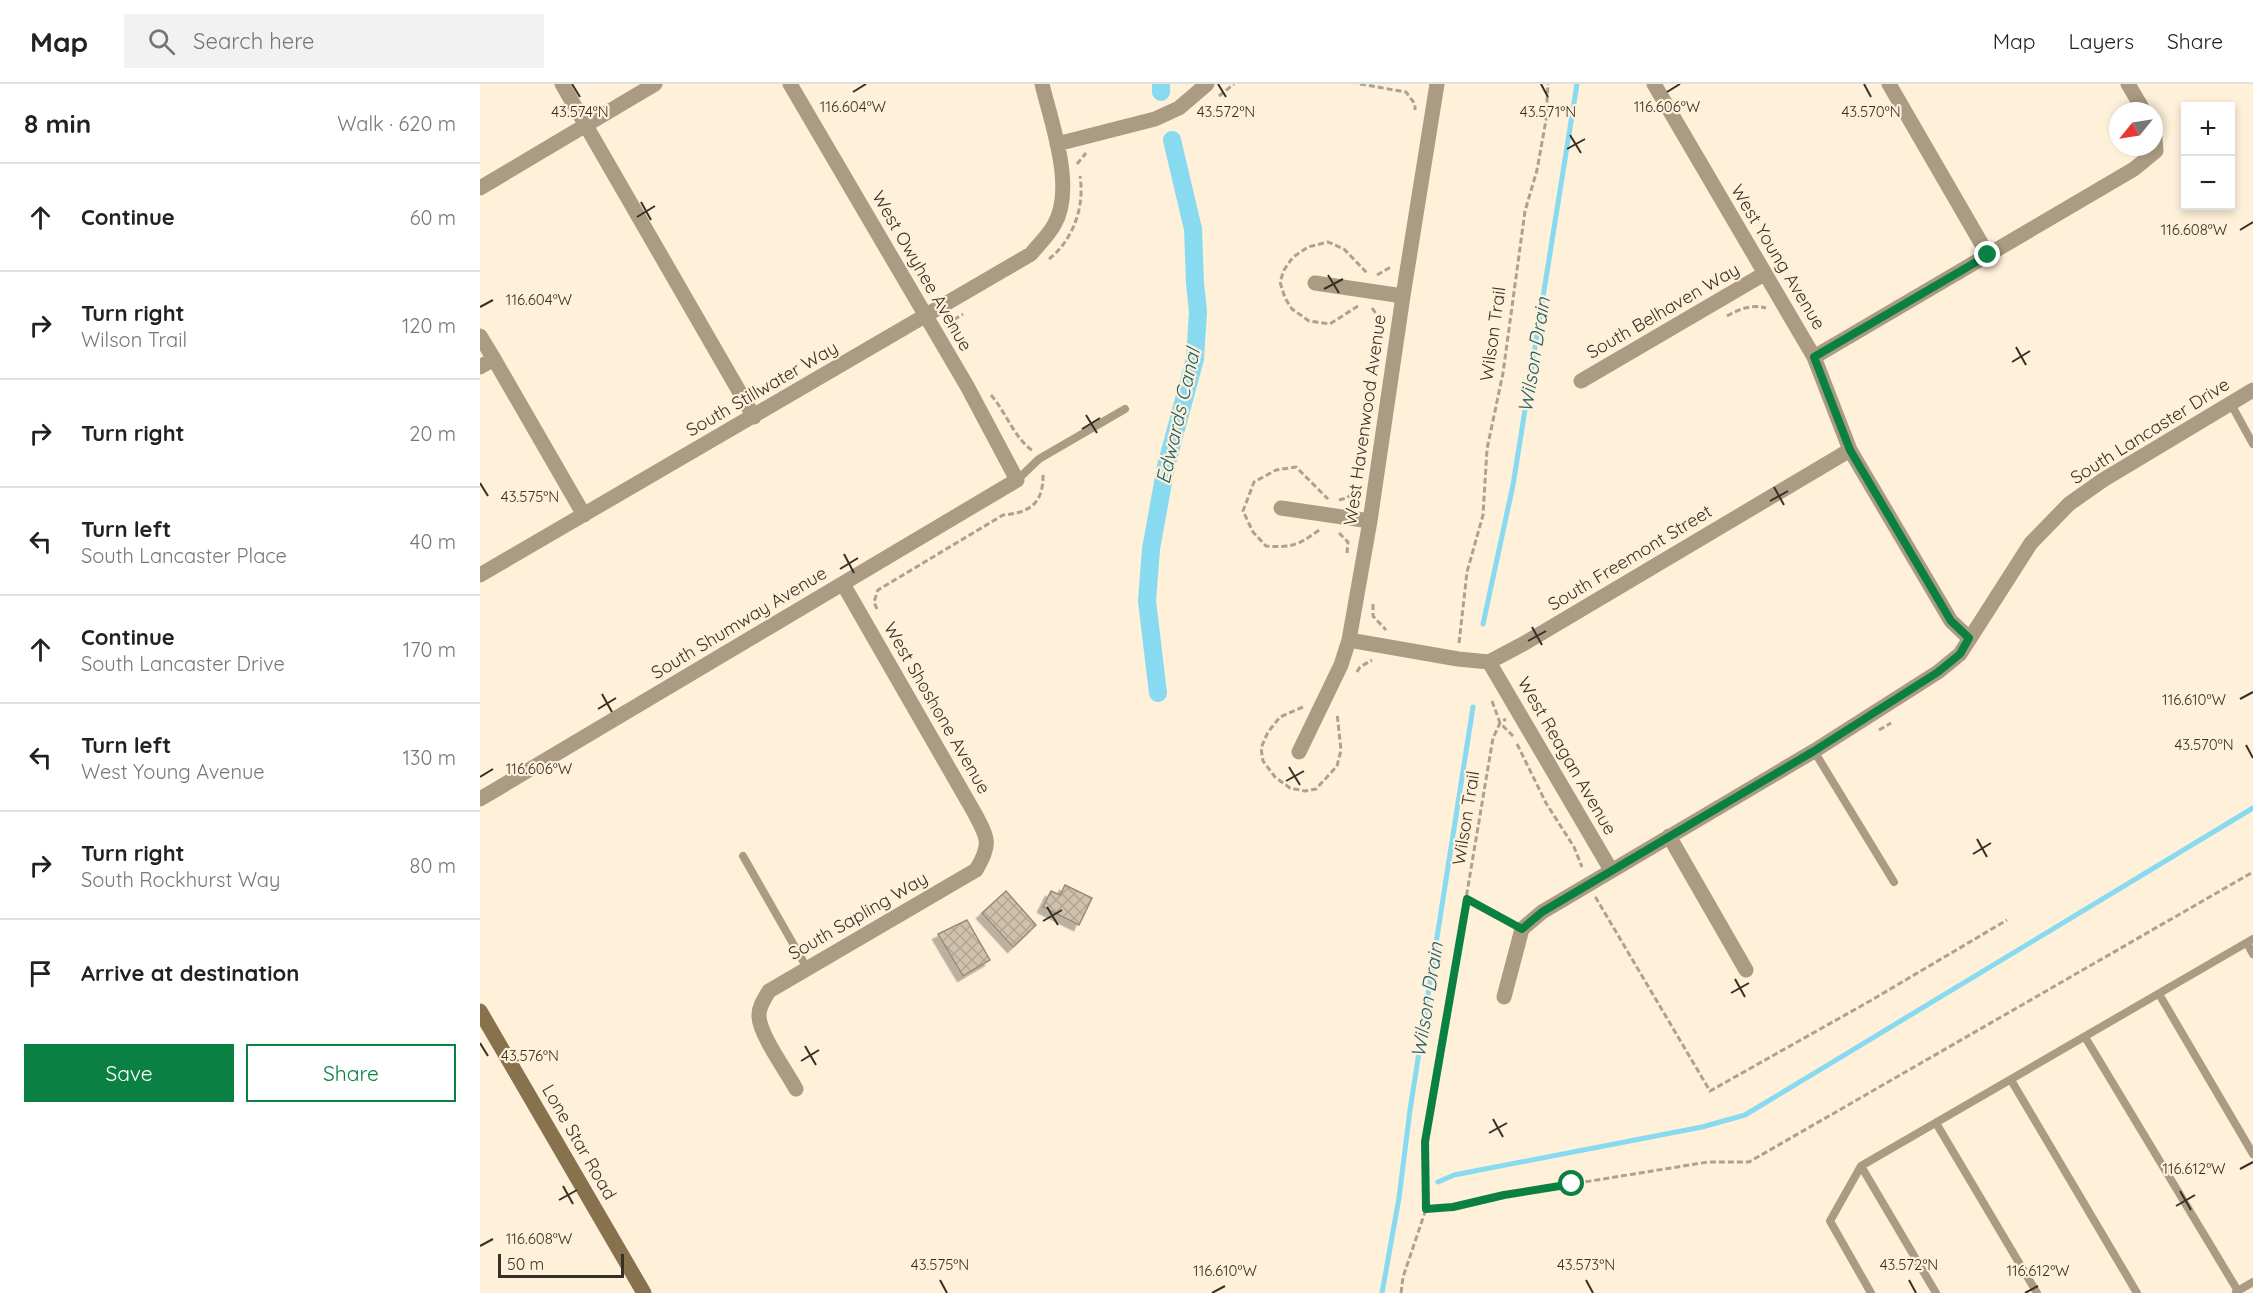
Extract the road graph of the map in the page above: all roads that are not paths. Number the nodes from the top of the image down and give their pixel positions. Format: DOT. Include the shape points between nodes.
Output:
graph roads {
  1 [pos="562,84"];
  2 [pos="655,84"];
  3 [pos="790,84"];
  4 [pos="1042,84"];
  5 [pos="1207,84"];
  6 [pos="1437,84"];
  7 [pos="1654,84"];
  8 [pos="1889,84"];
  9 [pos="2128,84"];
  10 [pos="2139,102"];
  11 [pos="586,125"];
  12 [pos="1057,144"];
  13 [pos="2150,156"];
  14 [pos="480,188"];
  15 [pos="1988,255"];
  16 [pos="1764,274"];
  17 [pos="1315,283"];
  18 [pos="1403,296"];
  19 [pos="926,317"];
  20 [pos="480,336"];
  21 [pos="1814,357"];
  22 [pos="494,360"];
  23 [pos="480,368"];
  24 [pos="1581,381"];
  25 [pos="2253,390"];
  26 [pos="2231,404"];
  27 [pos="1125,408"];
  28 [pos="754,417"];
  29 [pos="2253,444"];
  30 [pos="1850,450"];
  31 [pos="1017,480"];
  32 [pos="1281,508"];
  33 [pos="584,515"];
  34 [pos="1370,521"];
  35 [pos="480,575"];
  36 [pos="843,584"];
  37 [pos="1969,638"];
  38 [pos="1349,640"];
  39 [pos="1489,662"];
  40 [pos="1814,751"];
  41 [pos="1299,752"];
  42 [pos="480,799"];
  43 [pos="1669,836"];
  44 [pos="985,855"];
  45 [pos="743,856"];
  46 [pos="1611,870"];
  47 [pos="1894,882"];
  48 [pos="2250,941"];
  49 [pos="2253,954"];
  50 [pos="807,968"];
  51 [pos="1746,970"];
  52 [pos="2159,994"];
  53 [pos="1504,997"];
  54 [pos="480,1011"];
  55 [pos="2085,1037"];
  56 [pos="2011,1080"];
  57 [pos="796,1089"];
  58 [pos="1936,1123"];
  59 [pos="2253,1154"];
  60 [pos="1861,1166"];
  61 [pos="2253,1282"];
  62 [pos="2236,1292"];
  63 [pos="644,1293"];
  64 [pos="1871,1293"];
  65 [pos="1936,1293"];
  66 [pos="2037,1293"];
  67 [pos="2137,1293"];
  1 -- 11 [label="street"];
  2 -- 11 [label="street"];
  3 -- 19 [label="street, West Owyhee Avenue"];
  4 -- 12 [label="street"];
  5 -- 12 [label="street" via="1179,108 1155,119"];
  6 -- 18 [label="street, West Havenwood Avenue"];
  7 -- 16 [label="street, West Young Avenue"];
  8 -- 15 [label="street"];
  9 -- 10 [label="street"];
  11 -- 14 [label="street"];
  11 -- 28 [label="street"];
  12 -- 19 [label="street, South Stillwater Way" via="1063,184 1054,225 1031,254"];
  13 -- 15 [label="street"];
  15 -- 21 [label="street"];
  16 -- 21 [label="street, West Young Avenue"];
  16 -- 24 [label="street, South Belhaven Way"];
  17 -- 18 [label="street"];
  18 -- 34 [label="street, West Havenwood Avenue"];
  19 -- 28 [label="street, South Stillwater Way"];
  19 -- 31 [label="street, West Owyhee Avenue"];
  20 -- 22 [label="street"];
  21 -- 30 [label="street, West Young Avenue"];
  22 -- 23 [label="street"];
  22 -- 33 [label="street"];
  25 -- 26 [label="street, South Lancaster Drive"];
  26 -- 29 [label="lane"];
  26 -- 37 [label="street, South Lancaster Drive" via="2069,504 2031,543"];
  27 -- 31 [label="lane" via="1040,459"];
  28 -- 33 [label="street, South Stillwater Way"];
  30 -- 37 [label="street, West Young Avenue" via="1951,621"];
  30 -- 39 [label="street, South Freemont Street"];
  31 -- 36 [label="street, South Shumway Avenue"];
  32 -- 34 [label="street"];
  33 -- 35 [label="street, South Stillwater Way"];
  34 -- 38 [label="street, West Havenwood Avenue"];
  36 -- 42 [label="street, South Shumway Avenue"];
  36 -- 44 [label="street, West Shoshone Avenue" via="974,812 987,839"];
  37 -- 40 [label="street, South Lancaster Drive" via="1960,654 1938,672"];
  38 -- 39 [label="street"];
  38 -- 41 [label="street, West Havenwood Avenue"];
  39 -- 46 [label="street, West Reagan Avenue"];
  40 -- 43 [label="street, South Lancaster Drive"];
  40 -- 47 [label="lane"];
  43 -- 46 [label="street, South Lancaster Drive"];
  43 -- 51 [label="street"];
  44 -- 50 [label="street, South Sapling Way" via="976,870"];
  45 -- 50 [label="lane"];
  46 -- 53 [label="street, South Lancaster Drive" via="1542,912 1522,929"];
  48 -- 49 [label="lane"];
  48 -- 52 [label="lane"];
  50 -- 57 [label="street, South Sapling Way" via="769,991 759,1016 762,1030"];
  52 -- 55 [label="lane"];
  52 -- 59 [label="lane"];
  54 -- 63 [label="main road, Lone Star Road"];
  55 -- 56 [label="lane"];
  55 -- 62 [label="lane"];
  56 -- 58 [label="lane"];
  56 -- 67 [label="lane"];
  58 -- 60 [label="lane"];
  58 -- 66 [label="lane"];
  60 -- 64 [label="lane" via="1830,1221"];
  60 -- 65 [label="lane"];
  61 -- 62 [label="lane"];
}
